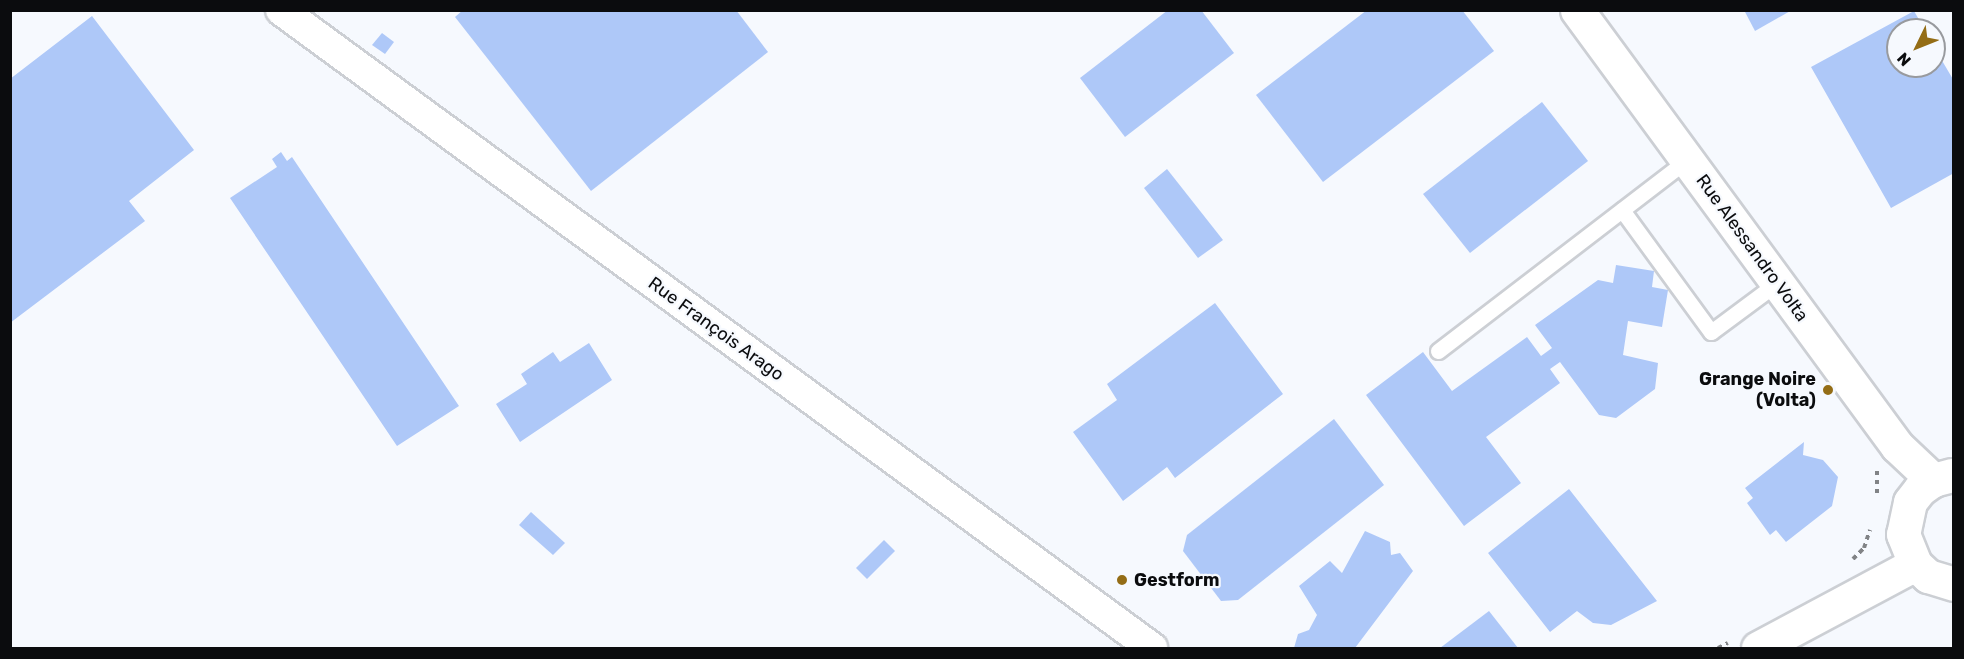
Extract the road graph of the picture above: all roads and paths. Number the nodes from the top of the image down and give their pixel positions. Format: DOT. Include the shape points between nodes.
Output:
graph roads {
  1 [pos="281,10"];
  2 [pos="1577,10"];
  3 [pos="1687,160"];
  4 [pos="1622,210"];
  5 [pos="1777,283"];
  6 [pos="1438,351"];
  7 [pos="1897,446"];
  8 [pos="1943,477"];
  9 [pos="1876,501"];
  10 [pos="1873,522"];
  11 [pos="1849,563"];
  12 [pos="1915,564"];
  13 [pos="1953,584"];
  14 [pos="1748,643"];
  15 [pos="1152,648"];
  16 [pos="1718,648"];
  1 -- 15 [label="street, Rue François Arago"];
  2 -- 3 [label="street, Rue Alessandro Volta"];
  3 -- 4 [label="lane"];
  3 -- 5 [label="street, Rue Alessandro Volta"];
  4 -- 5 [label="lane" via="1711,332"];
  4 -- 6 [label="lane"];
  5 -- 7 [label="street, Rue Alessandro Volta"];
  7 -- 8 [label="street, Rue Alessandro Volta"];
  7 -- 9 [label="path" via="1876,464"];
  8 -- 12 [label="street" via="1915,496 1904,518 1906,550"];
  10 -- 11 [label="path" via="1864,548"];
  12 -- 13 [label="street" via="1929,576"];
  12 -- 14 [label="street"];
  14 -- 16 [label="path"];
}
